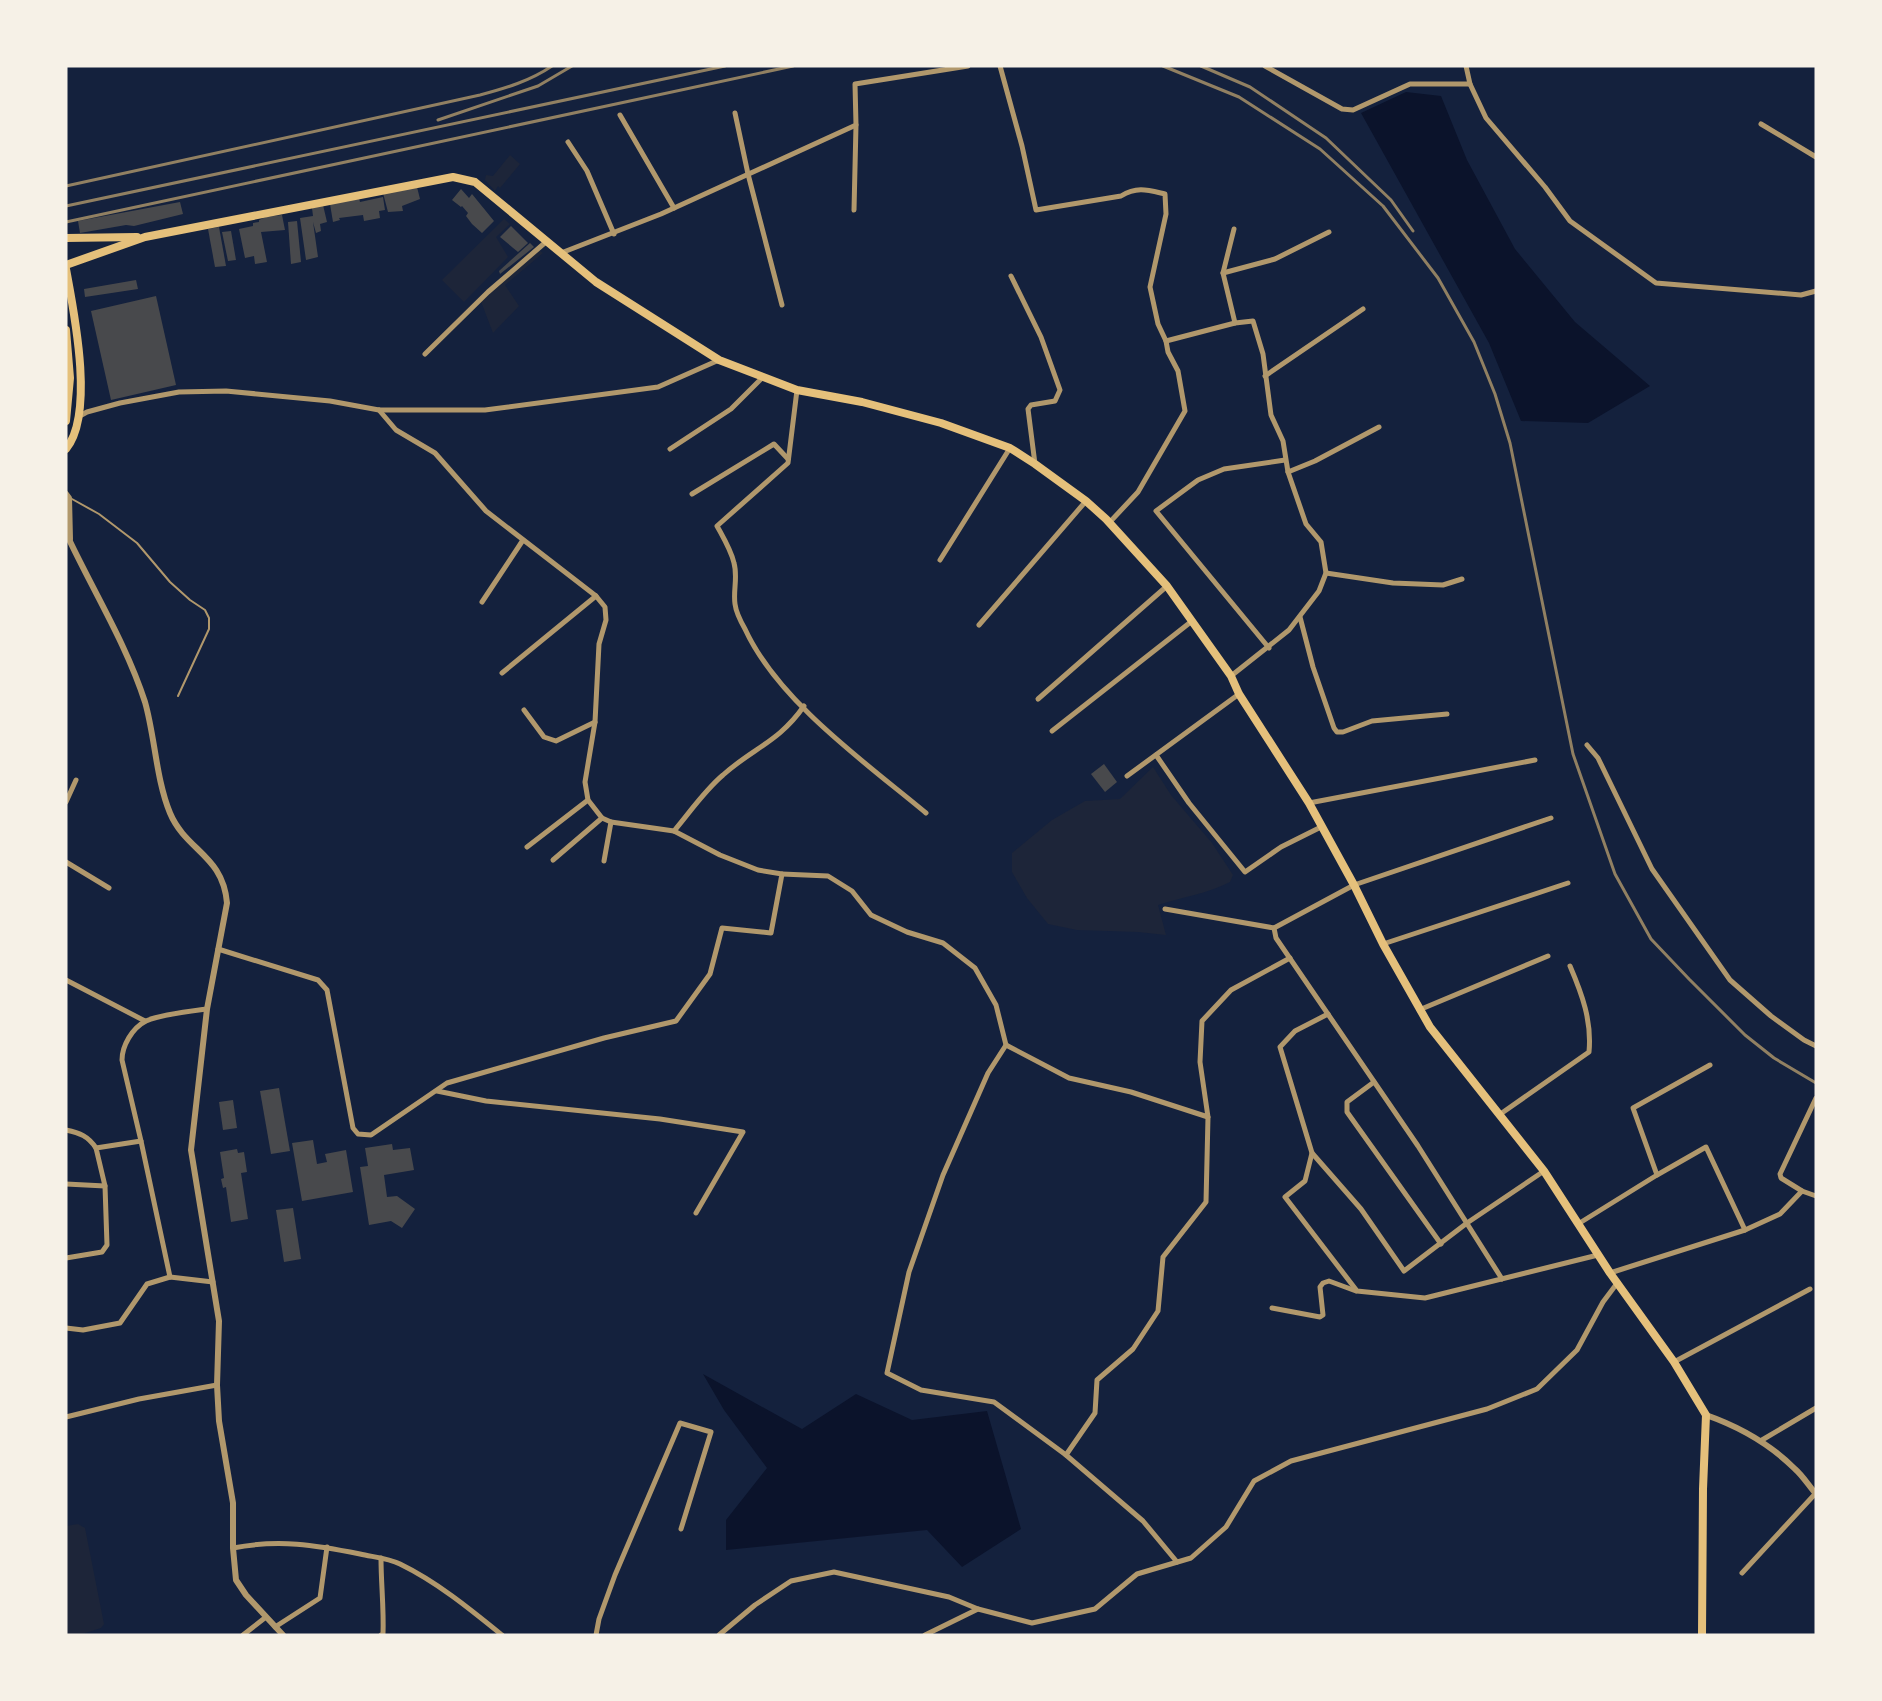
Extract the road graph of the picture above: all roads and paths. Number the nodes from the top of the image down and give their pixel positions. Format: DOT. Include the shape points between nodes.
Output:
graph roads {
  1 [pos="968,66"];
  2 [pos="1000,66"];
  3 [pos="1264,66"];
  4 [pos="1466,66"];
  5 [pos="1470,84"];
  6 [pos="735,113"];
  7 [pos="620,115"];
  8 [pos="1761,124"];
  9 [pos="856,125"];
  10 [pos="568,142"];
  11 [pos="1816,157"];
  12 [pos="748,174"];
  13 [pos="674,208"];
  14 [pos="854,210"];
  15 [pos="1234,229"];
  16 [pos="1329,232"];
  17 [pos="614,234"];
  18 [pos="145,237"];
  19 [pos="66,238"];
  20 [pos="547,241"];
  21 [pos="561,253"];
  22 [pos="66,265"];
  23 [pos="66,269"];
  24 [pos="1223,273"];
  25 [pos="1011,276"];
  26 [pos="1816,291"];
  27 [pos="782,305"];
  28 [pos="1363,309"];
  29 [pos="1235,323"];
  30 [pos="66,330"];
  31 [pos="1166,341"];
  32 [pos="425,354"];
  33 [pos="719,360"];
  34 [pos="1265,376"];
  35 [pos="763,377"];
  36 [pos="797,390"];
  37 [pos="379,410"];
  38 [pos="78,417"];
  39 [pos="66,421"];
  40 [pos="1379,427"];
  41 [pos="1010,448"];
  42 [pos="66,449"];
  43 [pos="670,449"];
  44 [pos="788,459"];
  45 [pos="1285,460"];
  46 [pos="1035,464"];
  47 [pos="1288,472"];
  48 [pos="692,494"];
  49 [pos="67,497"];
  50 [pos="1086,501"];
  51 [pos="1109,523"];
  52 [pos="66,533"];
  53 [pos="523,540"];
  54 [pos="70,542"];
  55 [pos="940,560"];
  56 [pos="1326,573"];
  57 [pos="1462,579"];
  58 [pos="1167,586"];
  59 [pos="596,596"];
  60 [pos="482,602"];
  61 [pos="1300,617"];
  62 [pos="1192,621"];
  63 [pos="979,625"];
  64 [pos="1269,648"];
  65 [pos="502,673"];
  66 [pos="1231,676"];
  67 [pos="1239,694"];
  68 [pos="178,696"];
  69 [pos="1038,699"];
  70 [pos="804,706"];
  71 [pos="524,710"];
  72 [pos="1447,714"];
  73 [pos="596,722"];
  74 [pos="1052,731"];
  75 [pos="1587,745"];
  76 [pos="1156,755"];
  77 [pos="1535,760"];
  78 [pos="1127,776"];
  79 [pos="76,780"];
  80 [pos="588,800"];
  81 [pos="66,802"];
  82 [pos="1309,803"];
  83 [pos="926,813"];
  84 [pos="602,818"];
  85 [pos="1551,818"];
  86 [pos="611,822"];
  87 [pos="1321,827"];
  88 [pos="674,831"];
  89 [pos="528,847"];
  90 [pos="553,860"];
  91 [pos="604,861"];
  92 [pos="66,862"];
  93 [pos="782,874"];
  94 [pos="1568,883"];
  95 [pos="1354,885"];
  96 [pos="109,888"];
  97 [pos="1165,909"];
  98 [pos="1274,927"];
  99 [pos="1383,944"];
  100 [pos="218,949"];
  101 [pos="1548,956"];
  102 [pos="1290,958"];
  103 [pos="1570,966"];
  104 [pos="66,980"];
  105 [pos="207,1009"];
  106 [pos="1419,1010"];
  107 [pos="1328,1014"];
  108 [pos="145,1022"];
  109 [pos="1006,1045"];
  110 [pos="1816,1046"];
  111 [pos="1710,1065"];
  112 [pos="1374,1082"];
  113 [pos="437,1091"];
  114 [pos="1816,1098"];
  115 [pos="1499,1115"];
  116 [pos="1208,1117"];
  117 [pos="66,1130"];
  118 [pos="141,1141"];
  119 [pos="96,1148"];
  120 [pos="1312,1153"];
  121 [pos="1544,1171"];
  122 [pos="1658,1174"];
  123 [pos="66,1184"];
  124 [pos="105,1186"];
  125 [pos="1802,1191"];
  126 [pos="1816,1196"];
  127 [pos="696,1213"];
  128 [pos="1467,1223"];
  129 [pos="1578,1224"];
  130 [pos="1745,1230"];
  131 [pos="1441,1244"];
  132 [pos="1598,1255"];
  133 [pos="66,1258"];
  134 [pos="1610,1273"];
  135 [pos="170,1277"];
  136 [pos="1502,1279"];
  137 [pos="213,1282"];
  138 [pos="1618,1282"];
  139 [pos="1810,1289"];
  140 [pos="1357,1291"];
  141 [pos="1272,1308"];
  142 [pos="66,1328"];
  143 [pos="1674,1362"];
  144 [pos="217,1385"];
  145 [pos="1816,1408"];
  146 [pos="1706,1415"];
  147 [pos="66,1416"];
  148 [pos="1762,1440"];
  149 [pos="1066,1455"];
  150 [pos="1816,1494"];
  151 [pos="681,1529"];
  152 [pos="233,1548"];
  153 [pos="327,1548"];
  154 [pos="381,1558"];
  155 [pos="1177,1562"];
  156 [pos="1742,1573"];
  157 [pos="978,1609"];
  158 [pos="266,1617"];
  159 [pos="275,1627"];
  160 [pos="494,1628"];
  161 [pos="243,1635"];
  162 [pos="283,1635"];
  163 [pos="381,1635"];
  164 [pos="490,1635"];
  165 [pos="502,1635"];
  166 [pos="596,1635"];
  167 [pos="719,1635"];
  168 [pos="925,1635"];
  169 [pos="1702,1635"];
  1 -- 9 [label="street" via="855,84"];
  2 -- 31 [label="street" via="1036,210 1121,196 1143,188 1165,194 1166,214 1150,287"];
  3 -- 5 [label="street" via="1342,109 1353,110 1410,84"];
  4 -- 5 [label="street"];
  5 -- 26 [label="street" via="1486,118 1570,220 1656,282 1801,295"];
  6 -- 12 [label="street"];
  7 -- 13 [label="street"];
  8 -- 11 [label="street"];
  9 -- 12 [label="street"];
  9 -- 14 [label="street"];
  10 -- 17 [label="street" via="587,171"];
  12 -- 13 [label="street"];
  12 -- 27 [label="street"];
  13 -- 17 [label="street"];
  15 -- 24 [label="street"];
  16 -- 24 [label="street" via="1275,259"];
  17 -- 21 [label="street"];
  18 -- 19 [label="main road"];
  18 -- 20 [label="main road" via="453,177 476,182"];
  18 -- 22 [label="main road"];
  20 -- 21 [label="main road"];
  20 -- 32 [label="street"];
  21 -- 33 [label="main road" via="596,282"];
  23 -- 38 [label="main road" via="81,366"];
  24 -- 29 [label="street"];
  25 -- 46 [label="street" via="1041,337 1060,390 1056,401 1031,405 1028,409"];
  28 -- 34 [label="street"];
  29 -- 31 [label="street"];
  29 -- 34 [label="street" via="1253,321"];
  30 -- 39 [label="main road" via="70,378"];
  31 -- 51 [label="street" via="1178,371 1185,411 1138,492"];
  33 -- 35 [label="main road"];
  33 -- 37 [label="street" via="658,387 485,410"];
  34 -- 45 [label="street" via="1271,415 1283,441"];
  35 -- 36 [label="main road"];
  35 -- 43 [label="street" via="731,409"];
  36 -- 41 [label="main road" via="941,423"];
  36 -- 44 [label="street"];
  37 -- 38 [label="street" via="237,392 179,392 120,403"];
  37 -- 53 [label="street" via="396,430 435,453 486,511"];
  38 -- 42 [label="main road"];
  40 -- 47 [label="street"];
  41 -- 46 [label="main road"];
  41 -- 55 [label="street"];
  44 -- 48 [label="street" via="774,444"];
  44 -- 70 [label="street" via="717,526 734,562 735,604 745,630 773,674"];
  45 -- 47 [label="street"];
  45 -- 64 [label="street" via="1224,468 1198,480 1156,511"];
  46 -- 50 [label="main road"];
  47 -- 56 [label="street" via="1306,524 1321,542"];
  49 -- 54 [label="street"];
  49 -- 68 [label="lane" via="128,536 170,582 206,610 209,629"];
  50 -- 51 [label="main road"];
  50 -- 63 [label="street"];
  51 -- 58 [label="main road"];
  52 -- 54 [label="street"];
  53 -- 59 [label="street"];
  53 -- 60 [label="street"];
  54 -- 100 [label="street" via="128,658 145,704 170,813 180,830 217,869 225,886"];
  56 -- 57 [label="street" via="1393,583 1443,585"];
  56 -- 61 [label="street" via="1320,591"];
  58 -- 62 [label="main road"];
  58 -- 69 [label="street"];
  59 -- 65 [label="street"];
  59 -- 73 [label="street" via="605,607 606,620 599,644"];
  61 -- 64 [label="street"];
  61 -- 72 [label="street" via="1337,732 1379,720"];
  62 -- 66 [label="main road"];
  62 -- 74 [label="street"];
  64 -- 66 [label="street"];
  66 -- 67 [label="main road"];
  67 -- 76 [label="street"];
  67 -- 82 [label="main road"];
  70 -- 83 [label="street" via="825,729"];
  70 -- 88 [label="street" via="777,737 722,775"];
  71 -- 73 [label="street" via="544,737 556,741"];
  73 -- 80 [label="street" via="585,782"];
  75 -- 110 [label="street" via="1598,758 1652,869 1730,980 1771,1016"];
  76 -- 78 [label="street"];
  76 -- 87 [label="street" via="1245,872 1281,847"];
  77 -- 82 [label="street"];
  79 -- 81 [label="street"];
  80 -- 84 [label="street"];
  80 -- 89 [label="street"];
  82 -- 87 [label="main road"];
  84 -- 86 [label="street"];
  84 -- 90 [label="street"];
  85 -- 95 [label="street"];
  86 -- 88 [label="street"];
  86 -- 91 [label="street"];
  87 -- 95 [label="main road"];
  88 -- 93 [label="street" via="720,855 758,870"];
  92 -- 96 [label="street"];
  93 -- 109 [label="street" via="828,876 852,891 871,915 943,943 975,968 996,1005"];
  93 -- 113 [label="street" via="771,933 722,928 710,974 676,1021 447,1083"];
  94 -- 99 [label="street"];
  95 -- 98 [label="street"];
  95 -- 99 [label="main road"];
  97 -- 98 [label="street"];
  98 -- 102 [label="street" via="1276,938"];
  99 -- 106 [label="main road"];
  100 -- 105 [label="street"];
  100 -- 113 [label="street" via="318,980 327,990 353,1128 358,1134 371,1135"];
  101 -- 106 [label="street"];
  102 -- 107 [label="street"];
  102 -- 116 [label="street" via="1231,990 1202,1022 1200,1062"];
  103 -- 115 [label="street" via="1582,995 1591,1035 1590,1052"];
  104 -- 108 [label="street"];
  105 -- 108 [label="street"];
  105 -- 137 [label="street" via="191,1150"];
  106 -- 115 [label="main road"];
  107 -- 112 [label="street"];
  107 -- 120 [label="street" via="1295,1031 1280,1047"];
  108 -- 118 [label="street" via="122,1050"];
  109 -- 116 [label="street" via="1069,1078 1131,1092"];
  109 -- 149 [label="street" via="988,1073 943,1175 909,1272 887,1373 921,1390 994,1402"];
  111 -- 122 [label="street" via="1633,1108"];
  112 -- 128 [label="street"];
  112 -- 131 [label="street" via="1347,1102 1347,1112"];
  113 -- 127 [label="street" via="486,1101 743,1132"];
  114 -- 125 [label="street" via="1780,1174"];
  115 -- 121 [label="main road"];
  116 -- 149 [label="street" via="1206,1202 1163,1257 1158,1311 1132,1349 1097,1380 1095,1413"];
  117 -- 119 [label="street" via="82,1134"];
  118 -- 119 [label="street"];
  118 -- 135 [label="street"];
  119 -- 124 [label="street"];
  120 -- 131 [label="street" via="1361,1209 1404,1271"];
  120 -- 140 [label="street" via="1305,1181 1285,1197"];
  121 -- 128 [label="street"];
  121 -- 129 [label="main road"];
  122 -- 129 [label="street"];
  122 -- 130 [label="street" via="1706,1147"];
  123 -- 124 [label="street"];
  124 -- 133 [label="street" via="107,1245 102,1252"];
  125 -- 126 [label="street"];
  125 -- 130 [label="street" via="1780,1214"];
  128 -- 131 [label="street"];
  128 -- 136 [label="street"];
  129 -- 132 [label="main road"];
  130 -- 134 [label="street"];
  132 -- 134 [label="main road"];
  132 -- 136 [label="street"];
  134 -- 138 [label="main road"];
  135 -- 137 [label="street"];
  135 -- 142 [label="street" via="147,1284 120,1323 83,1330"];
  136 -- 140 [label="street" via="1425,1298"];
  137 -- 144 [label="street" via="219,1321"];
  138 -- 143 [label="main road"];
  138 -- 155 [label="street" via="1577,1350 1537,1389 1488,1409 1291,1461 1254,1481 1226,1527 1191,1558"];
  139 -- 143 [label="street"];
  140 -- 141 [label="street" via="1329,1281 1323,1283 1320,1317"];
  143 -- 146 [label="main road"];
  144 -- 147 [label="street"];
  144 -- 152 [label="street" via="233,1503"];
  145 -- 148 [label="street"];
  146 -- 148 [label="street"];
  146 -- 169 [label="main road"];
  148 -- 150 [label="street"];
  149 -- 155 [label="street" via="1143,1521"];
  150 -- 156 [label="street"];
  151 -- 166 [label="street" via="711,1432 680,1423 615,1575"];
  152 -- 153 [label="street" via="284,1542"];
  152 -- 158 [label="street" via="236,1580"];
  153 -- 154 [label="street"];
  153 -- 159 [label="street" via="320,1598"];
  154 -- 160 [label="street" via="399,1563 446,1592"];
  154 -- 163 [label="street"];
  155 -- 157 [label="street" via="1137,1574 1095,1609 1032,1623"];
  157 -- 167 [label="street" via="949,1597 834,1572 791,1581"];
  157 -- 168 [label="street"];
  158 -- 159 [label="street"];
  158 -- 161 [label="street"];
  159 -- 162 [label="street"];
  160 -- 164 [label="street"];
  160 -- 165 [label="street"];
}
